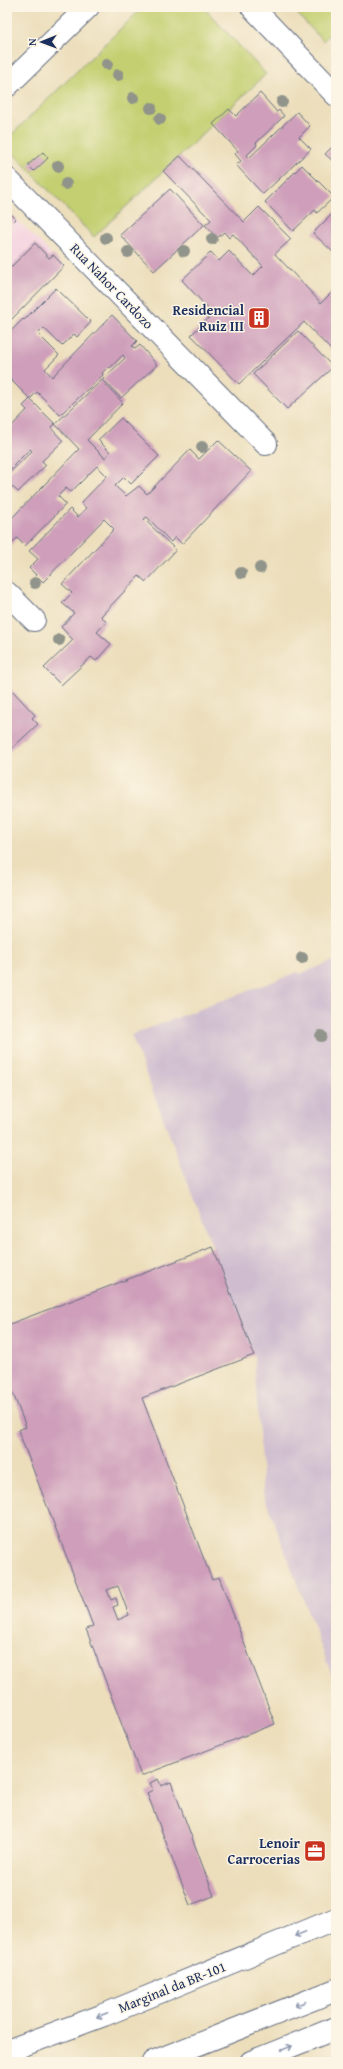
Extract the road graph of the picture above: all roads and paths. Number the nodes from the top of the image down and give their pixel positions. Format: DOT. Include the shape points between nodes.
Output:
graph roads {
  1 [pos="88,7"];
  2 [pos="252,7"];
  3 [pos="7,86"];
  4 [pos="336,95"];
  5 [pos="7,179"];
  6 [pos="266,444"];
  7 [pos="7,593"];
  8 [pos="34,620"];
  9 [pos="336,1919"];
  10 [pos="336,1990"];
  11 [pos="336,2028"];
  12 [pos="7,2051"];
  13 [pos="153,2062"];
  14 [pos="251,2062"];
  1 -- 3 [label="main road"];
  2 -- 4 [label="main road"];
  5 -- 6 [label="main road, Rua Nahor Cardozo"];
  7 -- 8 [label="main road"];
  9 -- 12 [label="main road, Marginal da BR-101, one-way" via="104,2015"];
  10 -- 13 [label="main road, one-way"];
  14 -- 11 [label="main road, one-way"];
}
